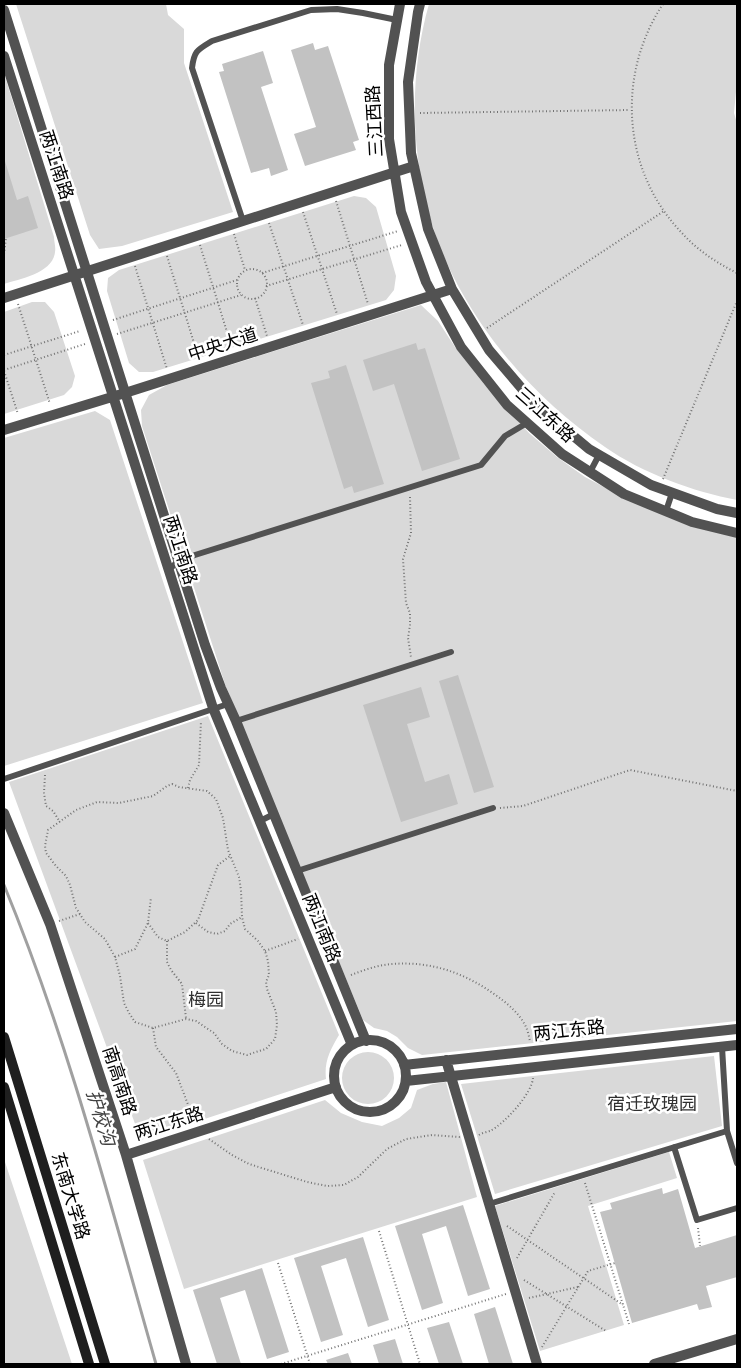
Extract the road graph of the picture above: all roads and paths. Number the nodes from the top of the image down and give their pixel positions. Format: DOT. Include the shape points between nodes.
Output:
graph roads {
  1 [pos="400,4"];
  2 [pos="420,4"];
  3 [pos="658,4"];
  4 [pos="662,5"];
  5 [pos="4,10"];
  6 [pos="397,20"];
  7 [pos="4,56"];
  8 [pos="29,90"];
  9 [pos="737,92"];
  10 [pos="16,94"];
  11 [pos="631,110"];
  12 [pos="410,113"];
  13 [pos="737,116"];
  14 [pos="414,166"];
  15 [pos="395,172"];
  16 [pos="332,192"];
  17 [pos="300,202"];
  18 [pos="664,212"];
  19 [pos="266,213"];
  20 [pos="243,221"];
  21 [pos="231,225"];
  22 [pos="428,229"];
  23 [pos="410,235"];
  24 [pos="197,236"];
  25 [pos="6,238"];
  26 [pos="164,246"];
  27 [pos="350,246"];
  28 [pos="4,254"];
  29 [pos="317,256"];
  30 [pos="132,257"];
  31 [pos="354,259"];
  32 [pos="284,267"];
  33 [pos="322,269"];
  34 [pos="245,270"];
  35 [pos="87,271"];
  36 [pos="737,273"];
  37 [pos="262,274"];
  38 [pos="74,275"];
  39 [pos="237,280"];
  40 [pos="288,280"];
  41 [pos="266,286"];
  42 [pos="213,288"];
  43 [pos="452,289"];
  44 [pos="241,294"];
  45 [pos="15,295"];
  46 [pos="433,295"];
  47 [pos="4,298"];
  48 [pos="180,298"];
  49 [pos="255,298"];
  50 [pos="737,301"];
  51 [pos="218,302"];
  52 [pos="148,309"];
  53 [pos="185,312"];
  54 [pos="372,315"];
  55 [pos="153,322"];
  56 [pos="103,323"];
  57 [pos="340,325"];
  58 [pos="91,327"];
  59 [pos="479,334"];
  60 [pos="306,336"];
  61 [pos="108,337"];
  62 [pos="95,341"];
  63 [pos="31,346"];
  64 [pos="270,347"];
  65 [pos="4,355"];
  66 [pos="236,358"];
  67 [pos="36,360"];
  68 [pos="202,369"];
  69 [pos="4,370"];
  70 [pos="171,379"];
  71 [pos="126,393"];
  72 [pos="113,397"];
  73 [pos="54,415"];
  74 [pos="527,423"];
  75 [pos="22,425"];
  76 [pos="4,430"];
  77 [pos="599,454"];
  78 [pos="590,472"];
  79 [pos="410,487"];
  80 [pos="660,488"];
  81 [pos="672,493"];
  82 [pos="666,511"];
  83 [pos="737,513"];
  84 [pos="737,533"];
  85 [pos="179,560"];
  86 [pos="169,570"];
  87 [pos="451,652"];
  88 [pos="411,665"];
  89 [pos="228,704"];
  90 [pos="213,708"];
  91 [pos="202,712"];
  92 [pos="236,721"];
  93 [pos="46,765"];
  94 [pos="4,779"];
  95 [pos="188,788"];
  96 [pos="737,791"];
  97 [pos="493,808"];
  98 [pos="4,813"];
  99 [pos="274,814"];
  100 [pos="260,821"];
  101 [pos="60,822"];
  102 [pos="230,856"];
  103 [pos="298,871"];
  104 [pos="151,897"];
  105 [pos="80,914"];
  106 [pos="242,918"];
  107 [pos="148,923"];
  108 [pos="196,923"];
  109 [pos="50,924"];
  110 [pos="324,936"];
  111 [pos="308,938"];
  112 [pos="166,941"];
  113 [pos="265,951"];
  114 [pos="115,957"];
  115 [pos="341,978"];
  116 [pos="186,1019"];
  117 [pos="153,1028"];
  118 [pos="737,1029"];
  119 [pos="4,1037"];
  120 [pos="366,1041"];
  121 [pos="352,1045"];
  122 [pos="737,1045"];
  123 [pos="722,1047"];
  124 [pos="533,1051"];
  125 [pos="446,1060"];
  126 [pos="404,1065"];
  127 [pos="532,1067"];
  128 [pos="451,1076"];
  129 [pos="406,1081"];
  130 [pos="4,1087"];
  131 [pos="336,1087"];
  132 [pos="727,1131"];
  133 [pos="198,1132"];
  134 [pos="469,1138"];
  135 [pos="674,1147"];
  136 [pos="126,1155"];
  137 [pos="737,1163"];
  138 [pos="583,1175"];
  139 [pos="561,1182"];
  140 [pos="489,1204"];
  141 [pos="737,1208"];
  142 [pos="493,1217"];
  143 [pos="697,1220"];
  144 [pos="379,1231"];
  145 [pos="527,1240"];
  146 [pos="700,1246"];
  147 [pos="278,1263"];
  148 [pos="615,1263"];
  149 [pos="610,1265"];
  150 [pos="509,1271"];
  151 [pos="584,1278"];
  152 [pos="524,1280"];
  153 [pos="578,1288"];
  154 [pos="547,1294"];
  155 [pos="517,1296"];
  156 [pos="623,1305"];
  157 [pos="566,1306"];
  158 [pos="408,1324"];
  159 [pos="629,1324"];
  160 [pos="606,1331"];
  161 [pos="737,1339"];
  162 [pos="540,1351"];
  163 [pos="307,1356"];
  164 [pos="89,1364"];
  165 [pos="105,1364"];
  166 [pos="186,1364"];
  167 [pos="281,1364"];
  168 [pos="310,1364"];
  169 [pos="420,1364"];
  170 [pos="537,1364"];
  171 [pos="654,1364"];
  1 -- 6 [label="street, 三江西路"];
  2 -- 12 [label="street, 三江西路" via="408,82"];
  3 -- 4 [label="path"];
  4 -- 11 [label="path" via="640,51"];
  5 -- 8 [label="street, 两江南路"];
  6 -- 15 [label="street, 三江西路" via="389,65 389,139"];
  6 -- 20 [label="lane" via="337,9 311,10 212,41 194,56 192,68"];
  7 -- 10 [label="street, 两江南路"];
  8 -- 10 [label="lane"];
  8 -- 35 [label="street, 两江南路"];
  9 -- 13 [label="path"];
  10 -- 38 [label="street, 两江南路"];
  11 -- 12 [label="path"];
  11 -- 18 [label="path" via="640,164"];
  12 -- 14 [label="street, 三江西路"];
  14 -- 15 [label="street"];
  14 -- 22 [label="street, 三江西路"];
  15 -- 16 [label="street"];
  15 -- 23 [label="street, 三江西路"];
  16 -- 17 [label="street"];
  16 -- 27 [label="path"];
  17 -- 19 [label="street"];
  17 -- 29 [label="path"];
  18 -- 36 [label="path" via="700,250"];
  18 -- 59 [label="path"];
  19 -- 20 [label="street"];
  19 -- 32 [label="path"];
  20 -- 21 [label="street"];
  21 -- 24 [label="street"];
  21 -- 34 [label="path"];
  22 -- 43 [label="street, 三江东路"];
  23 -- 27 [label="path"];
  23 -- 31 [label="path"];
  23 -- 46 [label="street, 三江东路"];
  24 -- 26 [label="street"];
  24 -- 42 [label="path"];
  25 -- 28 [label="path"];
  26 -- 30 [label="street"];
  26 -- 48 [label="path"];
  27 -- 29 [label="path"];
  27 -- 31 [label="path"];
  29 -- 32 [label="path"];
  29 -- 33 [label="path"];
  30 -- 35 [label="street"];
  30 -- 52 [label="path"];
  31 -- 33 [label="path"];
  31 -- 54 [label="path"];
  32 -- 37 [label="path"];
  32 -- 40 [label="path"];
  33 -- 40 [label="path"];
  33 -- 57 [label="path"];
  34 -- 37 [label="path" via="259,270"];
  34 -- 39 [label="path"];
  35 -- 38 [label="street"];
  35 -- 56 [label="street, 两江南路"];
  37 -- 41 [label="path"];
  38 -- 45 [label="street"];
  38 -- 58 [label="street, 两江南路"];
  39 -- 42 [label="path"];
  39 -- 44 [label="path"];
  40 -- 41 [label="path"];
  40 -- 60 [label="path"];
  41 -- 49 [label="path" via="262,295"];
  42 -- 48 [label="path"];
  42 -- 51 [label="path"];
  43 -- 46 [label="street, 中央大道"];
  43 -- 59 [label="street, 三江东路"];
  44 -- 49 [label="path"];
  44 -- 51 [label="path"];
  45 -- 47 [label="street"];
  45 -- 63 [label="path"];
  46 -- 54 [label="street, 中央大道"];
  46 -- 74 [label="street, 三江东路" via="461,347 507,405"];
  48 -- 52 [label="path"];
  48 -- 53 [label="path"];
  49 -- 64 [label="path"];
  50 -- 80 [label="path"];
  51 -- 53 [label="path"];
  51 -- 66 [label="path"];
  52 -- 55 [label="path"];
  52 -- 56 [label="path"];
  53 -- 55 [label="path"];
  53 -- 68 [label="path"];
  54 -- 57 [label="street, 中央大道"];
  55 -- 61 [label="path"];
  55 -- 70 [label="path"];
  56 -- 61 [label="street, 两江南路"];
  57 -- 60 [label="street, 中央大道"];
  58 -- 62 [label="street, 两江南路"];
  58 -- 63 [label="path"];
  59 -- 77 [label="street, 三江东路" via="535,404"];
  60 -- 64 [label="street, 中央大道"];
  61 -- 71 [label="street, 两江南路"];
  62 -- 67 [label="path"];
  62 -- 72 [label="street, 两江南路"];
  63 -- 65 [label="path"];
  63 -- 67 [label="path"];
  64 -- 66 [label="street, 中央大道"];
  66 -- 68 [label="street, 中央大道"];
  67 -- 69 [label="path"];
  67 -- 73 [label="path"];
  68 -- 70 [label="street, 中央大道"];
  69 -- 75 [label="path"];
  70 -- 71 [label="street, 中央大道"];
  71 -- 72 [label="street, 中央大道"];
  71 -- 85 [label="street, 两江南路"];
  72 -- 73 [label="street, 中央大道"];
  72 -- 86 [label="street, 两江南路"];
  73 -- 75 [label="street, 中央大道"];
  74 -- 78 [label="street, 三江东路" via="562,454"];
  74 -- 79 [label="lane" via="505,436 481,465"];
  75 -- 76 [label="street, 中央大道"];
  77 -- 78 [label="lane"];
  77 -- 80 [label="street, 三江东路"];
  78 -- 82 [label="street, 三江东路" via="624,494"];
  79 -- 85 [label="lane"];
  79 -- 88 [label="path" via="411,533 403,559 406,603 410,613"];
  80 -- 81 [label="street, 三江东路"];
  81 -- 82 [label="lane"];
  81 -- 83 [label="street, 三江东路"];
  82 -- 84 [label="street, 三江东路" via="692,522"];
  85 -- 86 [label="lane"];
  85 -- 89 [label="street, 两江南路" via="205,645"];
  86 -- 90 [label="street, 两江南路"];
  87 -- 88 [label="lane"];
  88 -- 92 [label="lane"];
  89 -- 90 [label="lane"];
  89 -- 92 [label="street, 两江南路"];
  90 -- 91 [label="lane"];
  90 -- 100 [label="street, 两江南路"];
  91 -- 93 [label="lane"];
  91 -- 95 [label="path" via="199,765"];
  92 -- 99 [label="street, 两江南路"];
  93 -- 94 [label="lane"];
  93 -- 101 [label="path" via="46,806"];
  95 -- 101 [label="path" via="172,784 153,796 119,804 97,802 76,810"];
  95 -- 102 [label="path" via="207,791 216,799"];
  96 -- 97 [label="path" via="630,770 523,806"];
  97 -- 103 [label="lane"];
  98 -- 109 [label="street, 南高南路"];
  99 -- 100 [label="lane"];
  99 -- 103 [label="street, 两江南路"];
  100 -- 111 [label="street, 两江南路"];
  101 -- 105 [label="path" via="48,830 46,853 66,876"];
  102 -- 106 [label="path" via="239,877"];
  102 -- 108 [label="path" via="218,865"];
  103 -- 110 [label="street, 两江南路"];
  104 -- 107 [label="path"];
  105 -- 109 [label="path"];
  105 -- 114 [label="path" via="105,939"];
  106 -- 108 [label="path" via="217,934"];
  106 -- 113 [label="path" via="245,929"];
  107 -- 112 [label="path" via="158,937"];
  107 -- 114 [label="path" via="136,949"];
  108 -- 112 [label="path"];
  109 -- 136 [label="street, 南高南路"];
  110 -- 111 [label="lane"];
  110 -- 115 [label="street, 两江南路"];
  111 -- 113 [label="path"];
  111 -- 121 [label="street, 两江南路"];
  112 -- 116 [label="path" via="167,962 182,984"];
  113 -- 116 [label="path" via="268,960 267,989 276,1012 277,1025 275,1039 266,1049 247,1055 232,1052 204,1025"];
  114 -- 117 [label="path" via="128,1013 135,1022"];
  115 -- 120 [label="street, 两江南路"];
  115 -- 124 [label="path" via="392,964 452,971 481,985 510,1007 526,1026"];
  116 -- 117 [label="path"];
  117 -- 133 [label="path" via="156,1048 176,1073"];
  118 -- 124 [label="street, 两江东路"];
  119 -- 165 [label="main road, 东南大学路"];
  120 -- 121 [label="street"];
  120 -- 126 [label="street" via="386,1044 396,1051"];
  121 -- 131 [label="street" via="337,1063"];
  122 -- 123 [label="street, 两江东路"];
  123 -- 127 [label="street, 两江东路"];
  123 -- 132 [label="lane"];
  124 -- 125 [label="street, 两江东路"];
  125 -- 126 [label="street, 两江东路"];
  125 -- 128 [label="street"];
  126 -- 129 [label="street"];
  127 -- 128 [label="street, 两江东路"];
  127 -- 134 [label="path" via="534,1080 514,1110 491,1130"];
  128 -- 129 [label="street, 两江东路"];
  128 -- 134 [label="street"];
  129 -- 131 [label="street" via="394,1104 372,1112 350,1106"];
  130 -- 164 [label="main road, 东南大学路"];
  131 -- 133 [label="street, 两江东路"];
  132 -- 135 [label="lane"];
  132 -- 137 [label="lane"];
  133 -- 134 [label="path" via="249,1164 327,1186 344,1185 358,1177 387,1148 406,1139 432,1135"];
  133 -- 136 [label="street, 两江东路"];
  134 -- 140 [label="street"];
  135 -- 138 [label="lane"];
  135 -- 143 [label="lane"];
  136 -- 166 [label="street, 南高南路"];
  138 -- 139 [label="lane"];
  138 -- 149 [label="path"];
  139 -- 140 [label="lane"];
  139 -- 145 [label="path"];
  140 -- 142 [label="street"];
  141 -- 143 [label="lane"];
  142 -- 145 [label="path"];
  142 -- 150 [label="street"];
  143 -- 146 [label="path"];
  144 -- 158 [label="path"];
  145 -- 150 [label="path"];
  145 -- 151 [label="path"];
  147 -- 163 [label="path"];
  148 -- 149 [label="path"];
  149 -- 151 [label="path" via="588,1271"];
  149 -- 156 [label="path"];
  150 -- 155 [label="street"];
  151 -- 153 [label="path"];
  151 -- 156 [label="path"];
  152 -- 154 [label="path"];
  153 -- 154 [label="path"];
  153 -- 157 [label="path"];
  154 -- 155 [label="path"];
  154 -- 157 [label="path"];
  155 -- 158 [label="path"];
  155 -- 170 [label="street"];
  156 -- 159 [label="path"];
  157 -- 160 [label="path"];
  157 -- 162 [label="path"];
  158 -- 163 [label="path"];
  158 -- 169 [label="path"];
  161 -- 171 [label="street"];
  163 -- 167 [label="path"];
  163 -- 168 [label="path"];
}
